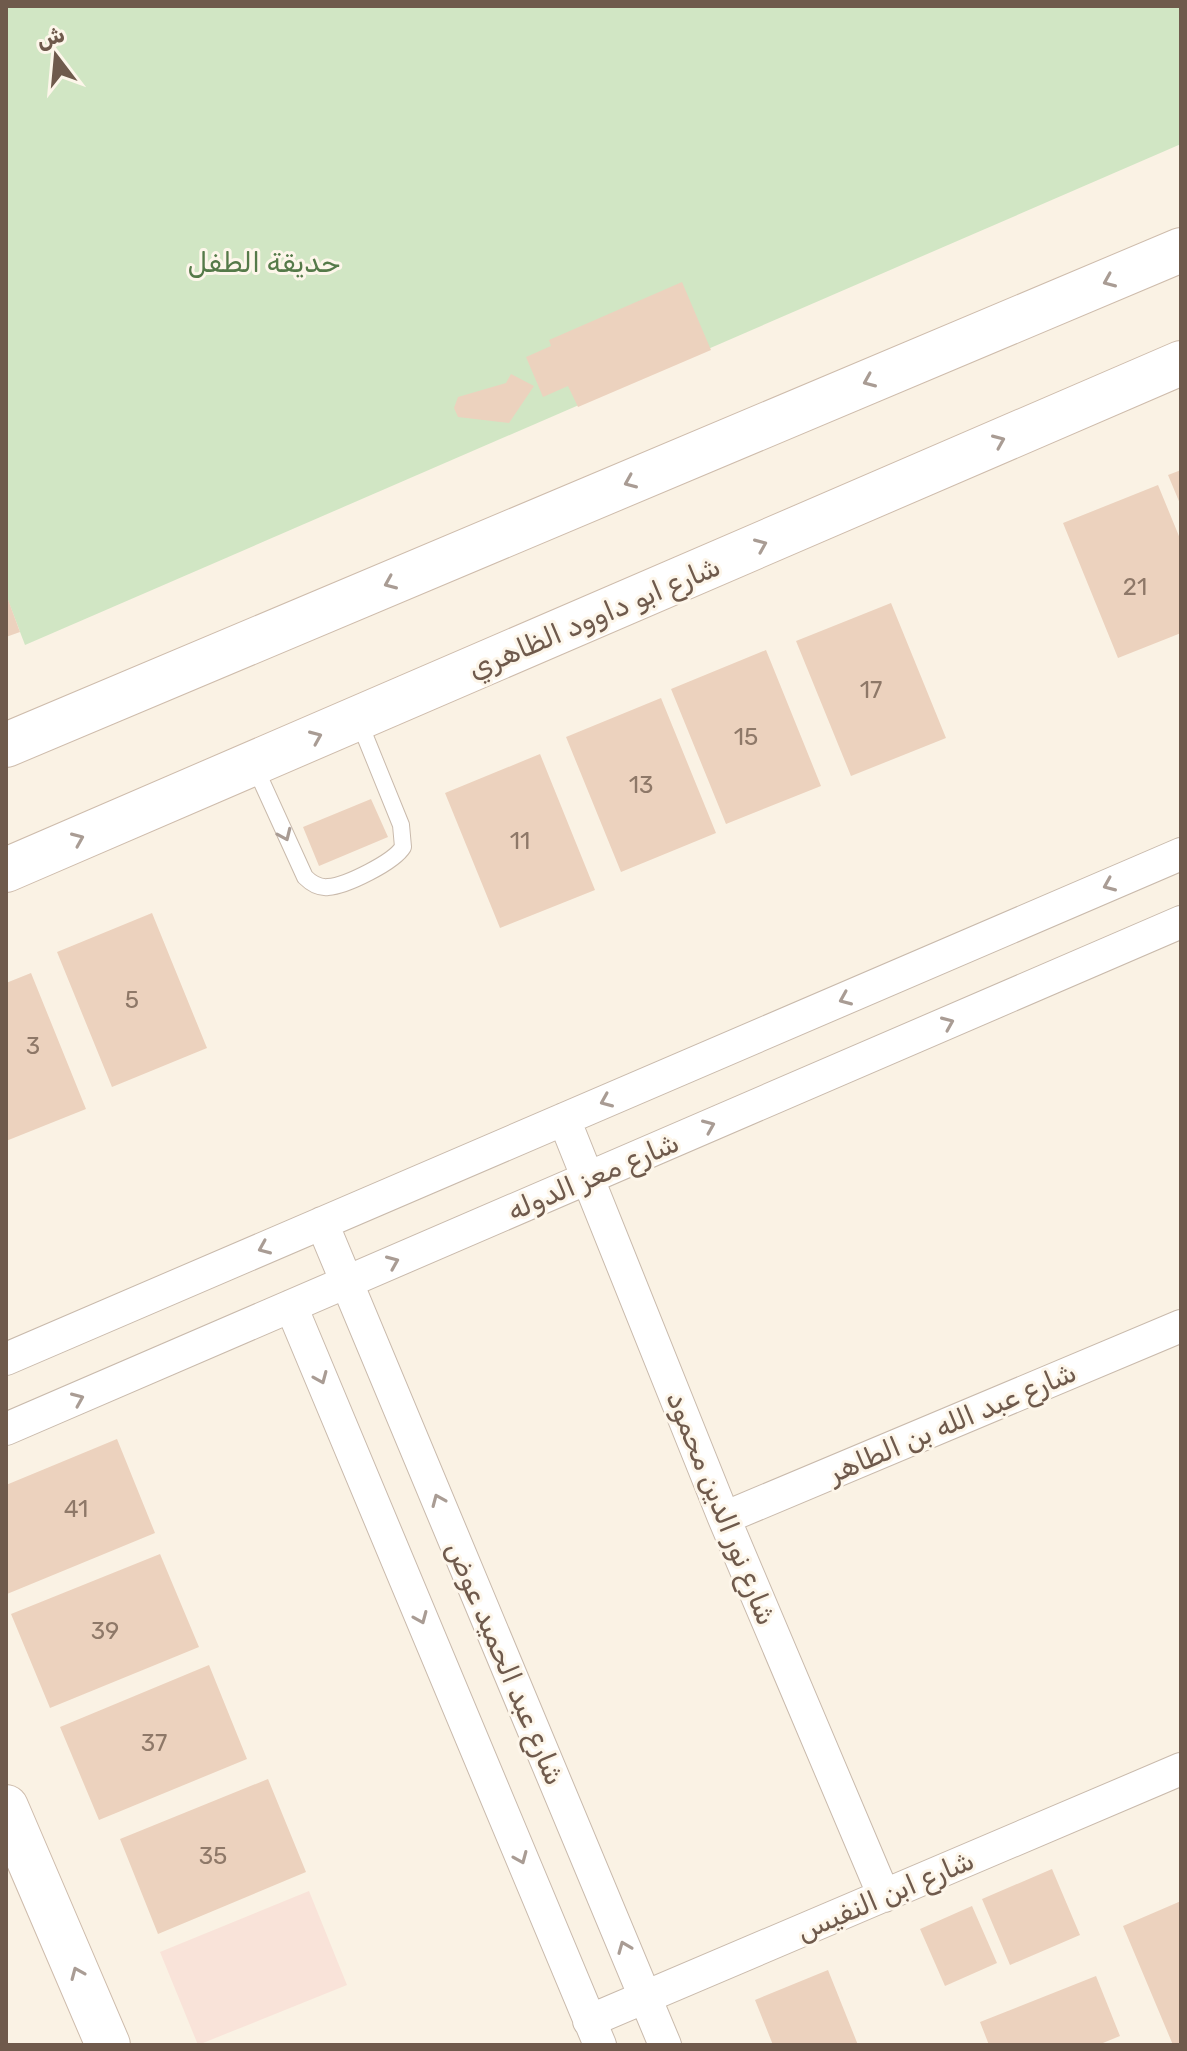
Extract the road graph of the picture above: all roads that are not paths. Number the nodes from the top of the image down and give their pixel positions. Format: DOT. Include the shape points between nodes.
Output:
graph roads {
  1 [pos="1181,250"];
  2 [pos="1181,363"];
  3 [pos="357,719"];
  4 [pos="6,745"];
  5 [pos="254,764"];
  6 [pos="1181,854"];
  7 [pos="6,870"];
  8 [pos="1181,922"];
  9 [pos="564,1119"];
  10 [pos="589,1177"];
  11 [pos="322,1223"];
  12 [pos="348,1281"];
  13 [pos="291,1306"];
  14 [pos="1181,1326"];
  15 [pos="6,1359"];
  16 [pos="6,1429"];
  17 [pos="724,1518"];
  18 [pos="1181,1769"];
  19 [pos="6,1807"];
  20 [pos="884,1896"];
  21 [pos="644,1997"];
  22 [pos="594,2033"];
  23 [pos="108,2045"];
  24 [pos="665,2045"];
  1 -- 4 [label="street, one-way"];
  3 -- 2 [label="street, شارع ابو داوود الظاهري, one-way"];
  5 -- 3 [label="street, شارع ابو داوود الظاهري, one-way"];
  5 -- 3 [label="lane, one-way" via="305,877 318,886 335,885 390,861 403,847 401,825"];
  7 -- 5 [label="street, شارع ابو داوود الظاهري, one-way"];
  6 -- 9 [label="street, one-way"];
  10 -- 8 [label="street, شارع معز الدوله, one-way"];
  9 -- 10 [label="street, شارع نور الدين محمود"];
  9 -- 11 [label="street"];
  12 -- 10 [label="street, شارع معز الدوله, one-way"];
  10 -- 17 [label="street, شارع نور الدين محمود"];
  11 -- 12 [label="street, شارع عبد الحميد عوض"];
  11 -- 15 [label="street, one-way"];
  12 -- 13 [label="street, شارع معز الدوله"];
  21 -- 12 [label="street, شارع عبد الحميد عوض, one-way"];
  16 -- 13 [label="street, شارع معز الدوله, one-way"];
  13 -- 22 [label="street, one-way"];
  14 -- 17 [label="street, شارع عبد الله بن الطاهر"];
  17 -- 20 [label="street, شارع نور الدين محمود"];
  18 -- 20 [label="street, شارع ابن النفيس"];
  23 -- 19 [label="street, one-way"];
  20 -- 21 [label="street, شارع ابن النفيس"];
  21 -- 22 [label="street, شارع ابن النفيس"];
  21 -- 24 [label="street, شارع عبد الحميد عوض"];
}
